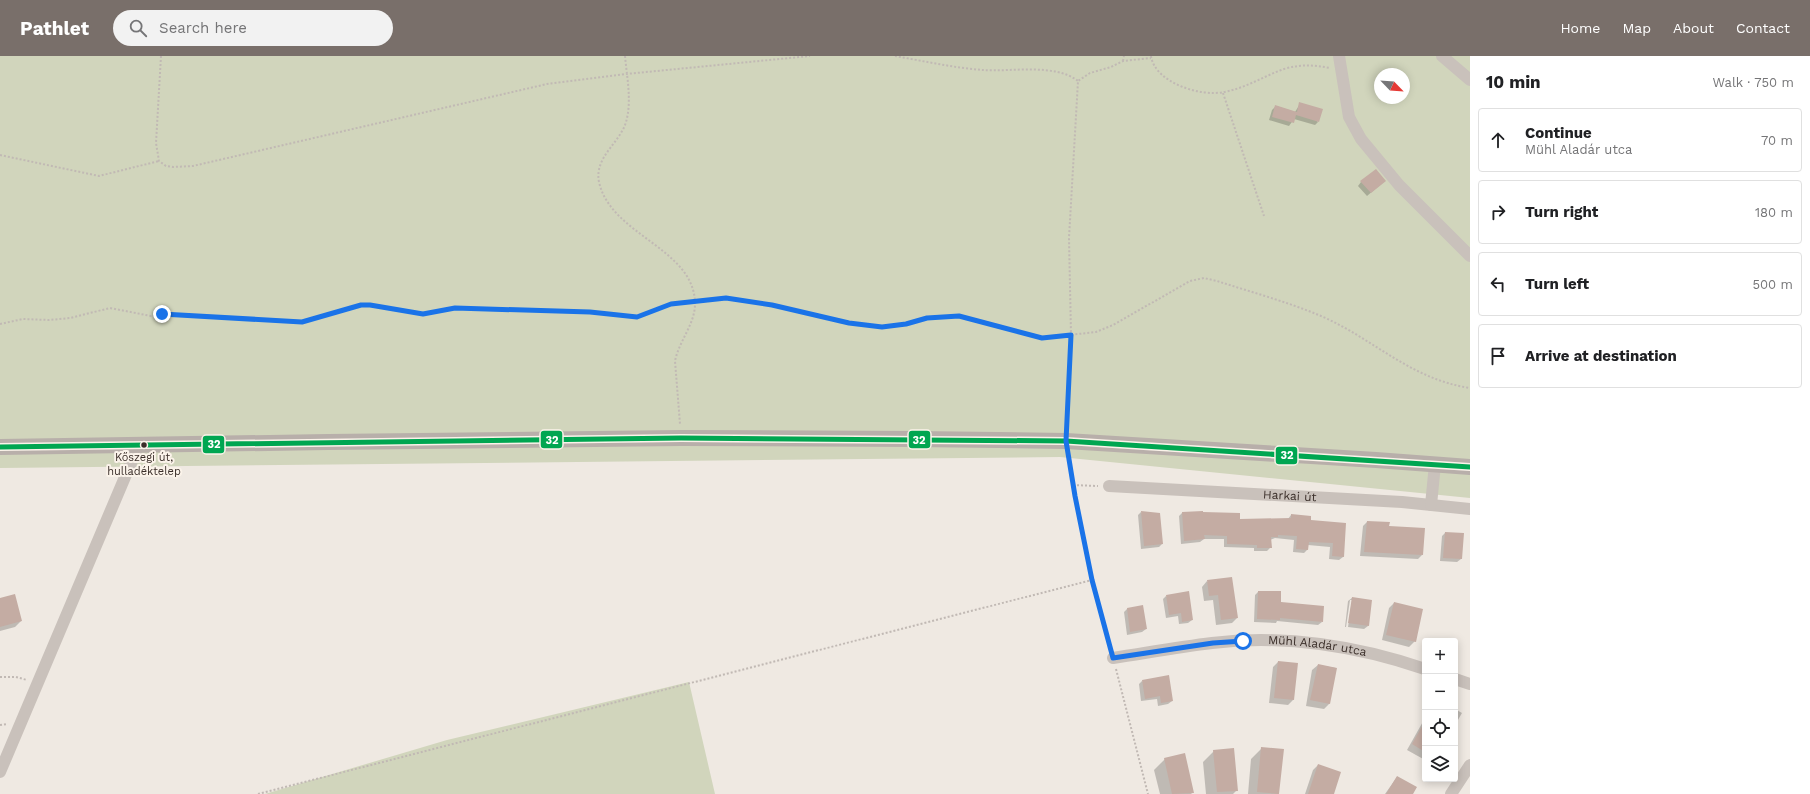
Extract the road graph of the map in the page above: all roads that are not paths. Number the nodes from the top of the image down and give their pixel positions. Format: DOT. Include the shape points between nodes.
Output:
graph roads {
  1 [pos="1339,56"];
  2 [pos="1343,56"];
  3 [pos="1442,56"];
  4 [pos="1343,70"];
  5 [pos="1470,80"];
  6 [pos="1470,256"];
  7 [pos="139,444"];
  8 [pos="0,447"];
  9 [pos="1435,464"];
  10 [pos="1470,467"];
  11 [pos="1109,486"];
  12 [pos="1431,504"];
  13 [pos="1470,509"];
  14 [pos="1113,658"];
  15 [pos="1422,668"];
  16 [pos="1458,680"];
  17 [pos="1470,684"];
  18 [pos="1470,765"];
  19 [pos="0,772"];
  20 [pos="1451,794"];
  1 -- 4 [label="street"];
  2 -- 4 [label="street"];
  3 -- 5 [label="street"];
  4 -- 6 [label="street" via="1349,117 1361,139 1399,185"];
  7 -- 8 [label="main road"];
  7 -- 9 [label="main road" via="681,438 1066,441"];
  7 -- 19 [label="street"];
  9 -- 10 [label="main road"];
  9 -- 12 [label="street"];
  11 -- 12 [label="street, Harkai út"];
  12 -- 13 [label="street, Harkai út"];
  14 -- 15 [label="street, Mühl Aladár utca" via="1213,643 1272,641 1348,648"];
  16 -- 17 [label="street"];
  18 -- 20 [label="street"];
}
